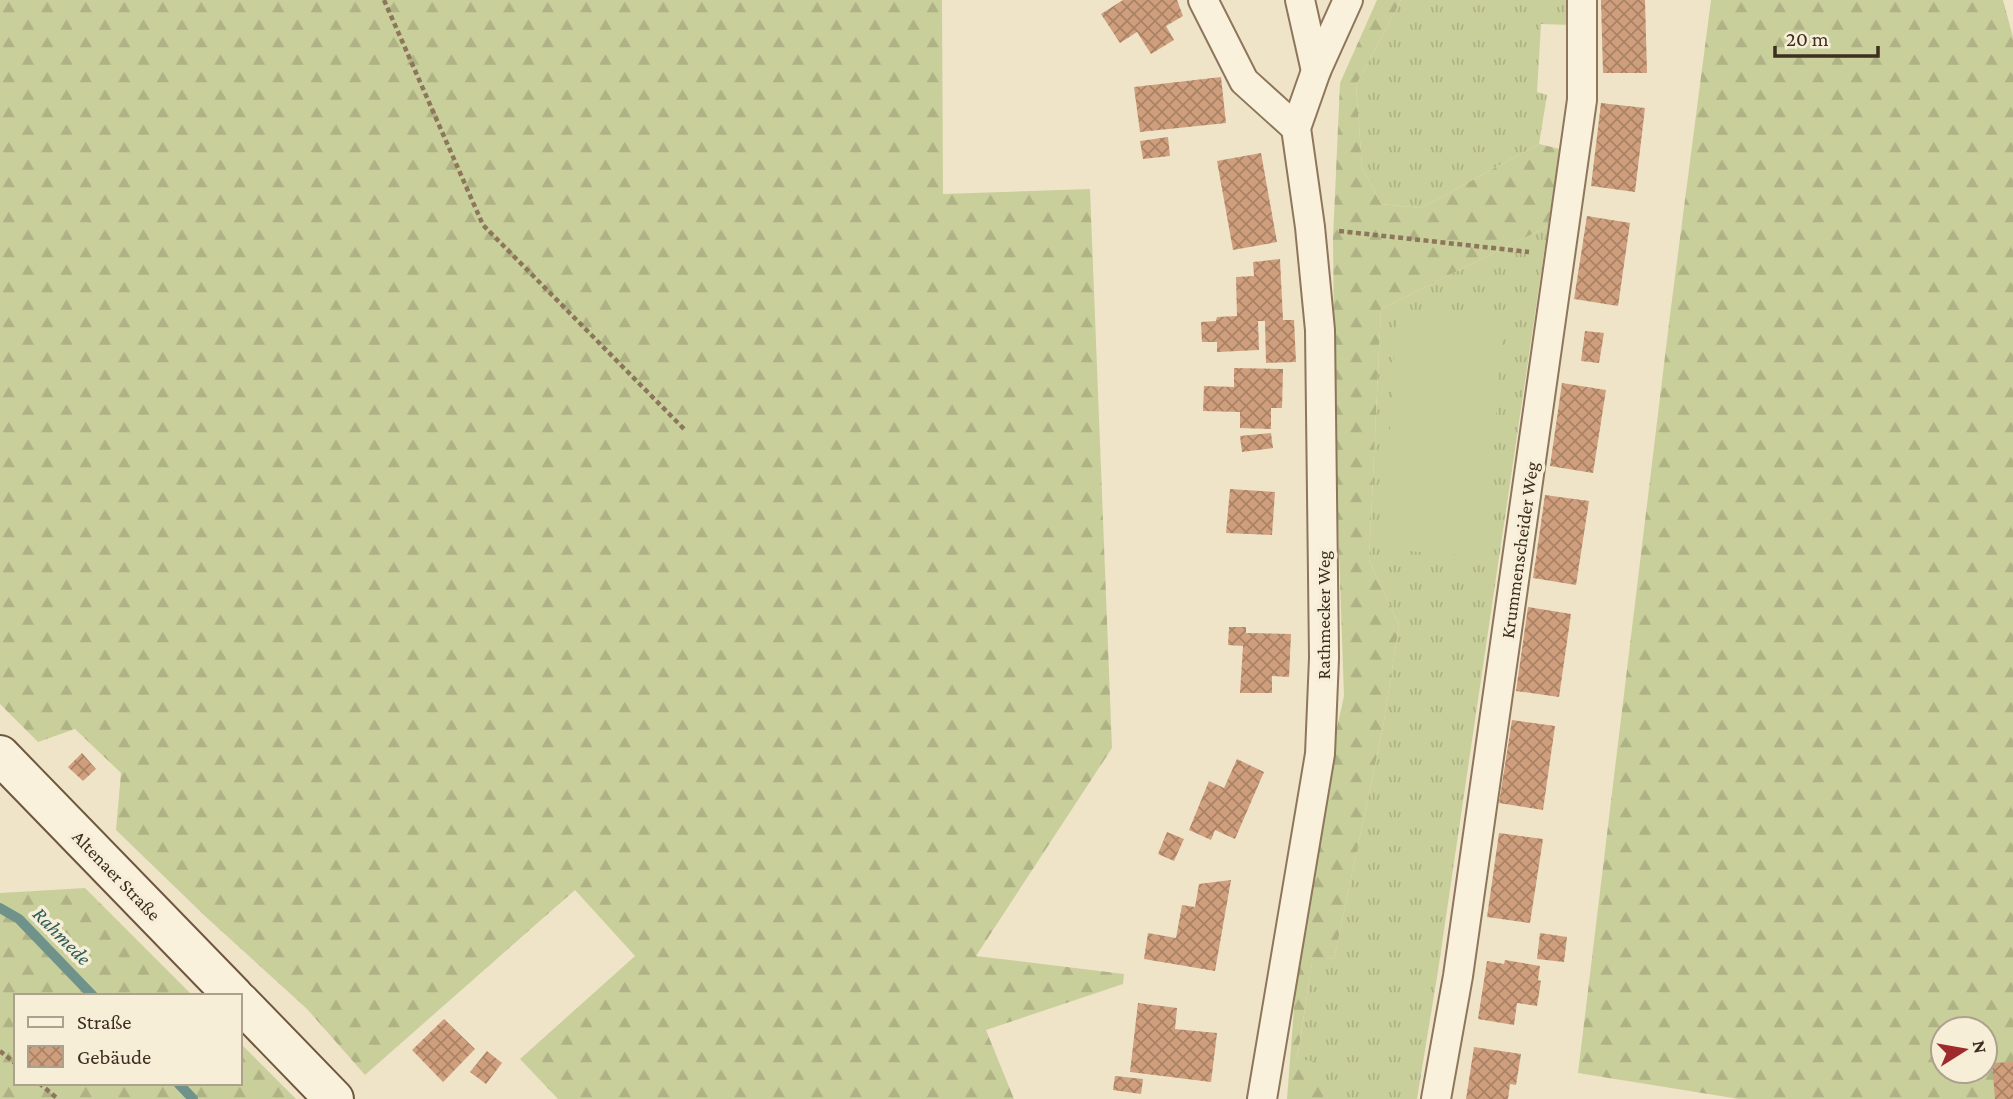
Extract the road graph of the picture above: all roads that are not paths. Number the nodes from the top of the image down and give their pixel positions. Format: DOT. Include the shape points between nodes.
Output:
graph roads {
  1 [pos="1203,0"];
  2 [pos="1300,0"];
  3 [pos="1349,0"];
  4 [pos="1582,0"];
  5 [pos="1316,71"];
  6 [pos="1296,128"];
  7 [pos="0,755"];
  8 [pos="232,994"];
  9 [pos="242,1004"];
  10 [pos="334,1099"];
  11 [pos="1262,1099"];
  12 [pos="1436,1099"];
  1 -- 6 [label="street" via="1244,81"];
  2 -- 5 [label="street"];
  3 -- 5 [label="street"];
  4 -- 12 [label="street, Krummenscheider Weg" via="1582,100 1458,976"];
  5 -- 6 [label="street"];
  6 -- 11 [label="street, Rathmecker Weg" via="1320,330 1324,658 1320,754"];
  7 -- 8 [label="main road, Altenaer Straße"];
  9 -- 10 [label="main road"];
}
